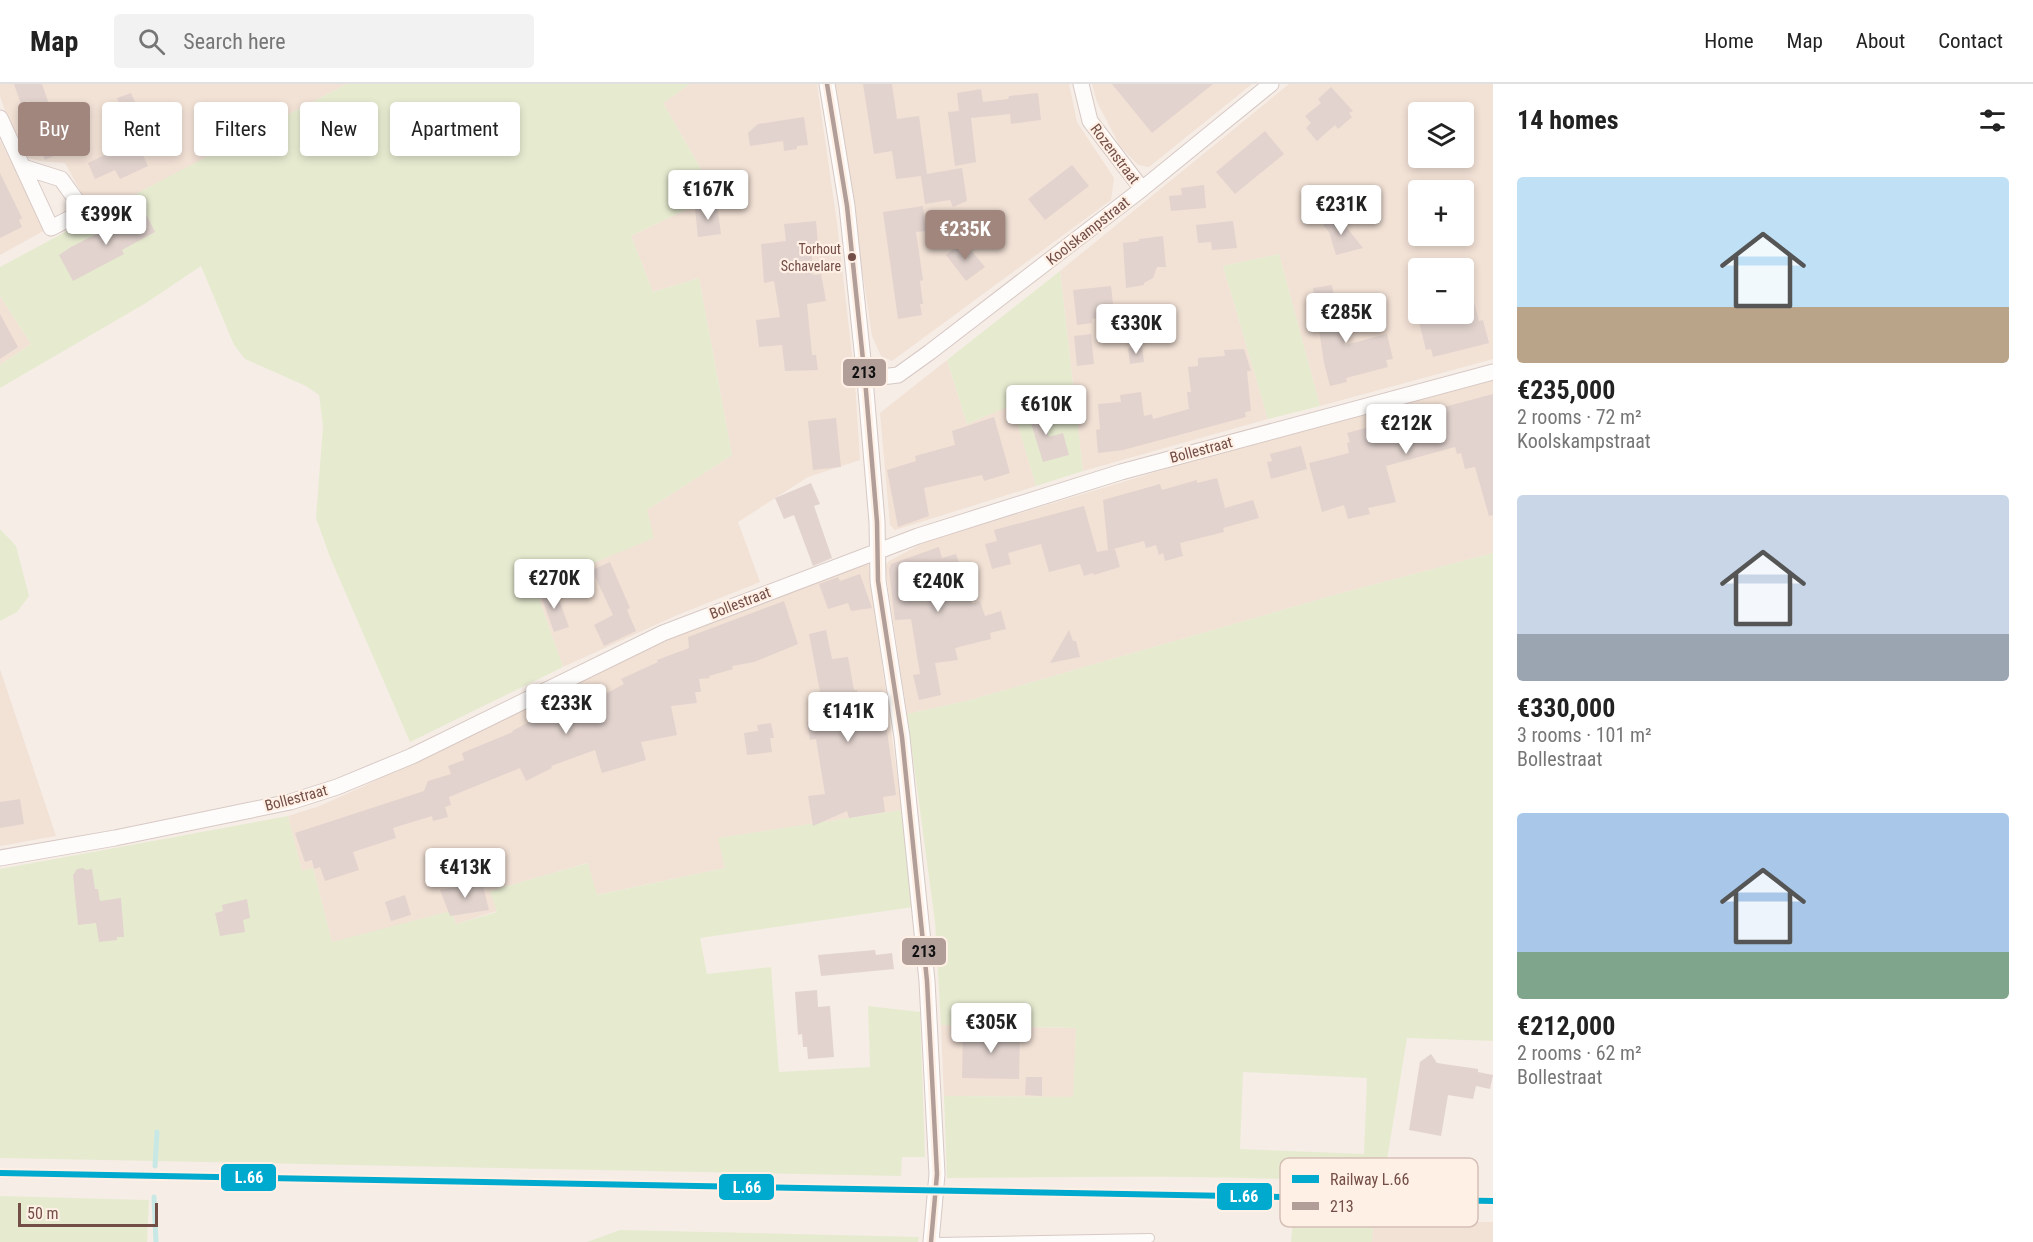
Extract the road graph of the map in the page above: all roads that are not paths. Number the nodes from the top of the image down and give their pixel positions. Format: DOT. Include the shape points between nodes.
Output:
graph roads {
  1 [pos="827,84"];
  2 [pos="1081,84"];
  3 [pos="1271,84"];
  4 [pos="0,118"];
  5 [pos="23,167"];
  6 [pos="1142,189"];
  7 [pos="1493,372"];
  8 [pos="865,379"];
  9 [pos="876,551"];
  10 [pos="0,858"];
  11 [pos="1150,1238"];
  12 [pos="931,1239"];
  13 [pos="1102,1240"];
  1 -- 8 [label="street" via="847,206"];
  2 -- 6 [label="street, Rozenstraat" via="1090,121"];
  3 -- 6 [label="street, Koolskampstraat"];
  4 -- 5 [label="street"];
  6 -- 8 [label="street, Koolskampstraat" via="898,375"];
  7 -- 9 [label="street, Bollestraat" via="1121,472"];
  8 -- 9 [label="street"];
  9 -- 10 [label="street, Bollestraat" via="663,633 412,756 337,787 290,802"];
  9 -- 12 [label="street" via="902,737 927,981 937,1174"];
  11 -- 13 [label="lane"];
  12 -- 13 [label="lane"];
}
